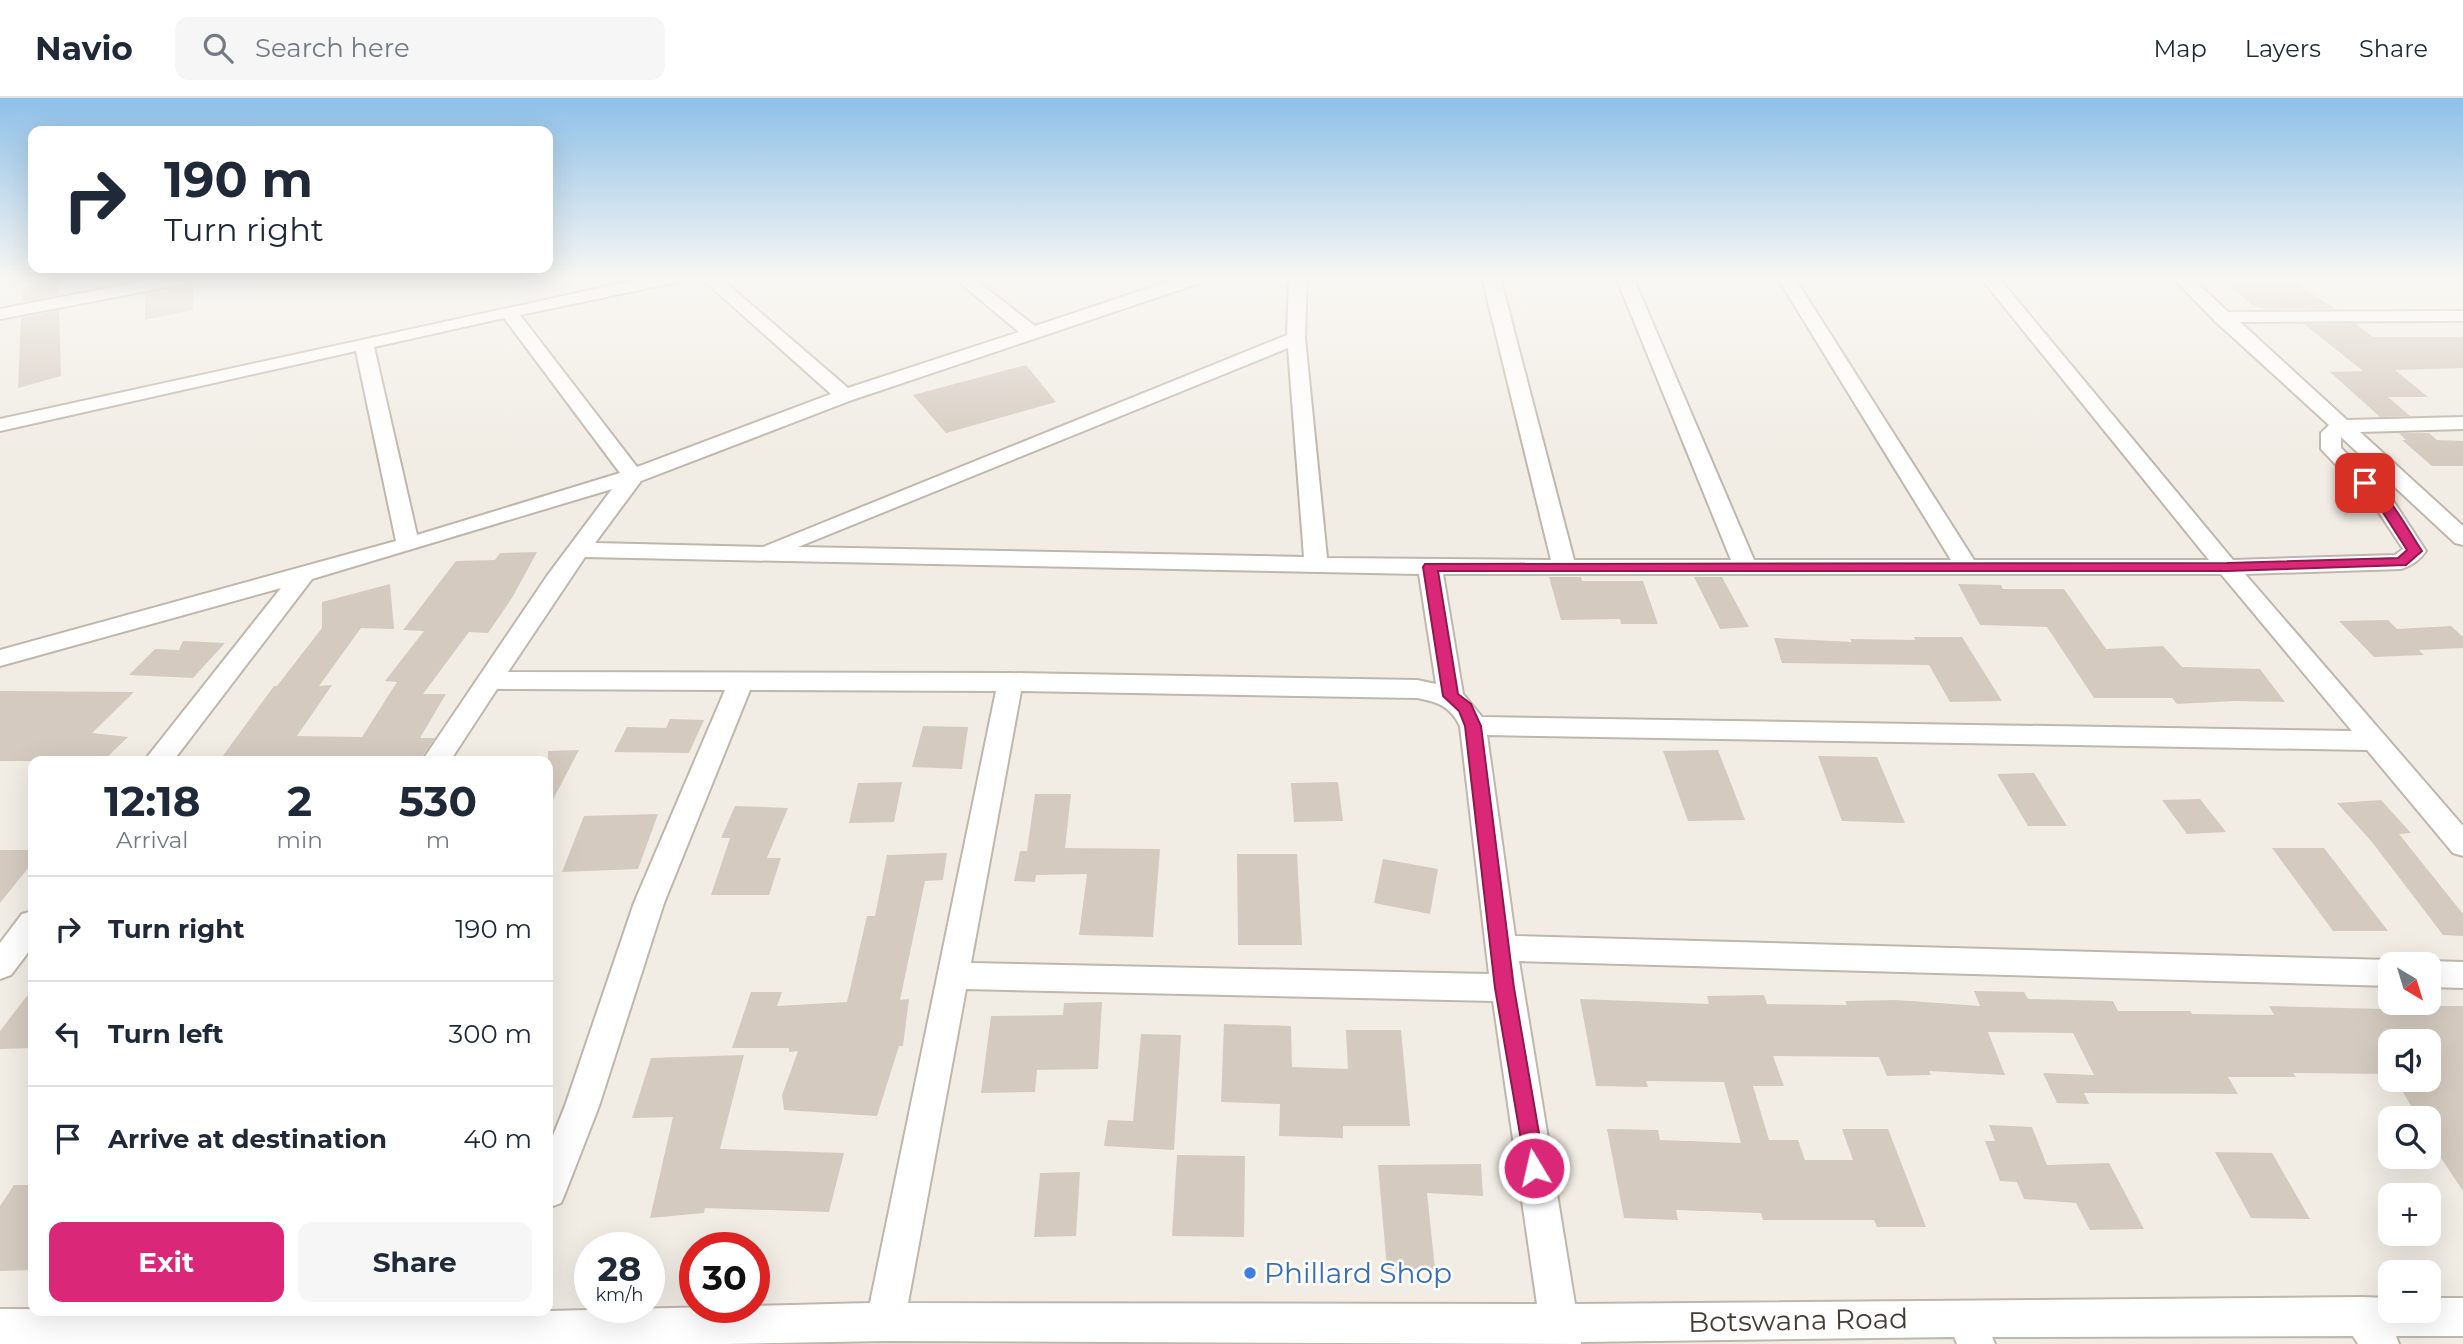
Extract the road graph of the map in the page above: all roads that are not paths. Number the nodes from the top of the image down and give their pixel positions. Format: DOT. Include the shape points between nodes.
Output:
graph roads {
  1 [pos="404,335"];
  2 [pos="526,335"];
  3 [pos="775,335"];
  4 [pos="1022,335"];
  5 [pos="1506,335"];
  6 [pos="1648,335"];
  7 [pos="1821,335"];
  8 [pos="2036,335"];
  9 [pos="2241,335"];
  10 [pos="1296,338"];
  11 [pos="364,344"];
  12 [pos="845,396"];
  13 [pos="2463,423"];
  14 [pos="0,425"];
  15 [pos="2342,426"];
  16 [pos="633,476"];
  17 [pos="2463,537"];
  18 [pos="408,545"];
  19 [pos="578,550"];
  20 [pos="763,554"];
  21 [pos="1316,564"];
  22 [pos="1430,567"];
  23 [pos="1564,567"];
  24 [pos="1745,567"];
  25 [pos="1967,567"];
  26 [pos="2227,567"];
  27 [pos="303,574"];
  28 [pos="0,658"];
  29 [pos="491,681"];
  30 [pos="741,681"];
  31 [pos="1010,682"];
  32 [pos="1451,696"];
  33 [pos="1473,726"];
  34 [pos="2375,741"];
  35 [pos="162,756"];
  36 [pos="439,756"];
  37 [pos="2463,845"];
  38 [pos="28,930"];
  39 [pos="1501,948"];
  40 [pos="0,966"];
  41 [pos="2378,972"];
  42 [pos="2441,974"];
  43 [pos="2463,975"];
  44 [pos="953,976"];
  45 [pos="1505,988"];
  46 [pos="553,1178"];
  47 [pos="2463,1317"];
  48 [pos="885,1322"];
  49 [pos="0,1328"];
  50 [pos="46,1328"];
  51 [pos="492,1328"];
  52 [pos="2371,1330"];
  53 [pos="1970,1331"];
  54 [pos="1005,1333"];
  55 [pos="1561,1333"];
  1 -- 11 [label="street"];
  2 -- 16 [label="street"];
  3 -- 12 [label="street"];
  4 -- 12 [label="street"];
  5 -- 23 [label="street"];
  6 -- 24 [label="street"];
  7 -- 25 [label="street"];
  8 -- 26 [label="street"];
  9 -- 15 [label="street"];
  10 -- 20 [label="street"];
  10 -- 21 [label="street"];
  11 -- 14 [label="street"];
  11 -- 18 [label="street"];
  12 -- 16 [label="street"];
  13 -- 15 [label="street"];
  15 -- 17 [label="street"];
  15 -- 26 [label="street" via="2331,433 2331,449 2382,500 2415,551 2402,562"];
  16 -- 18 [label="street"];
  16 -- 19 [label="street"];
  18 -- 27 [label="street"];
  19 -- 20 [label="street"];
  19 -- 29 [label="street"];
  20 -- 21 [label="street"];
  21 -- 22 [label="street"];
  22 -- 23 [label="street"];
  22 -- 32 [label="street"];
  23 -- 24 [label="street"];
  24 -- 25 [label="street"];
  25 -- 26 [label="street"];
  26 -- 34 [label="street"];
  27 -- 28 [label="street"];
  27 -- 35 [label="street"];
  29 -- 30 [label="street"];
  29 -- 36 [label="street"];
  30 -- 31 [label="street"];
  30 -- 46 [label="street" via="649,903"];
  31 -- 32 [label="street" via="1417,689"];
  31 -- 44 [label="street"];
  32 -- 33 [label="street" via="1465,708"];
  33 -- 34 [label="street"];
  33 -- 39 [label="street"];
  34 -- 37 [label="street"];
  38 -- 40 [label="street"];
  39 -- 41 [label="street"];
  39 -- 45 [label="street"];
  42 -- 43 [label="street"];
  44 -- 45 [label="street"];
  44 -- 48 [label="street"];
  45 -- 55 [label="street"];
  47 -- 52 [label="street, Botswana Road"];
  48 -- 51 [label="street, Botswana Road"];
  48 -- 54 [label="street, Botswana Road"];
  49 -- 50 [label="street, Botswana Road"];
  50 -- 51 [label="street, Botswana Road"];
  52 -- 53 [label="street, Botswana Road"];
  53 -- 55 [label="street, Botswana Road"];
  54 -- 55 [label="street, Botswana Road"];
}
